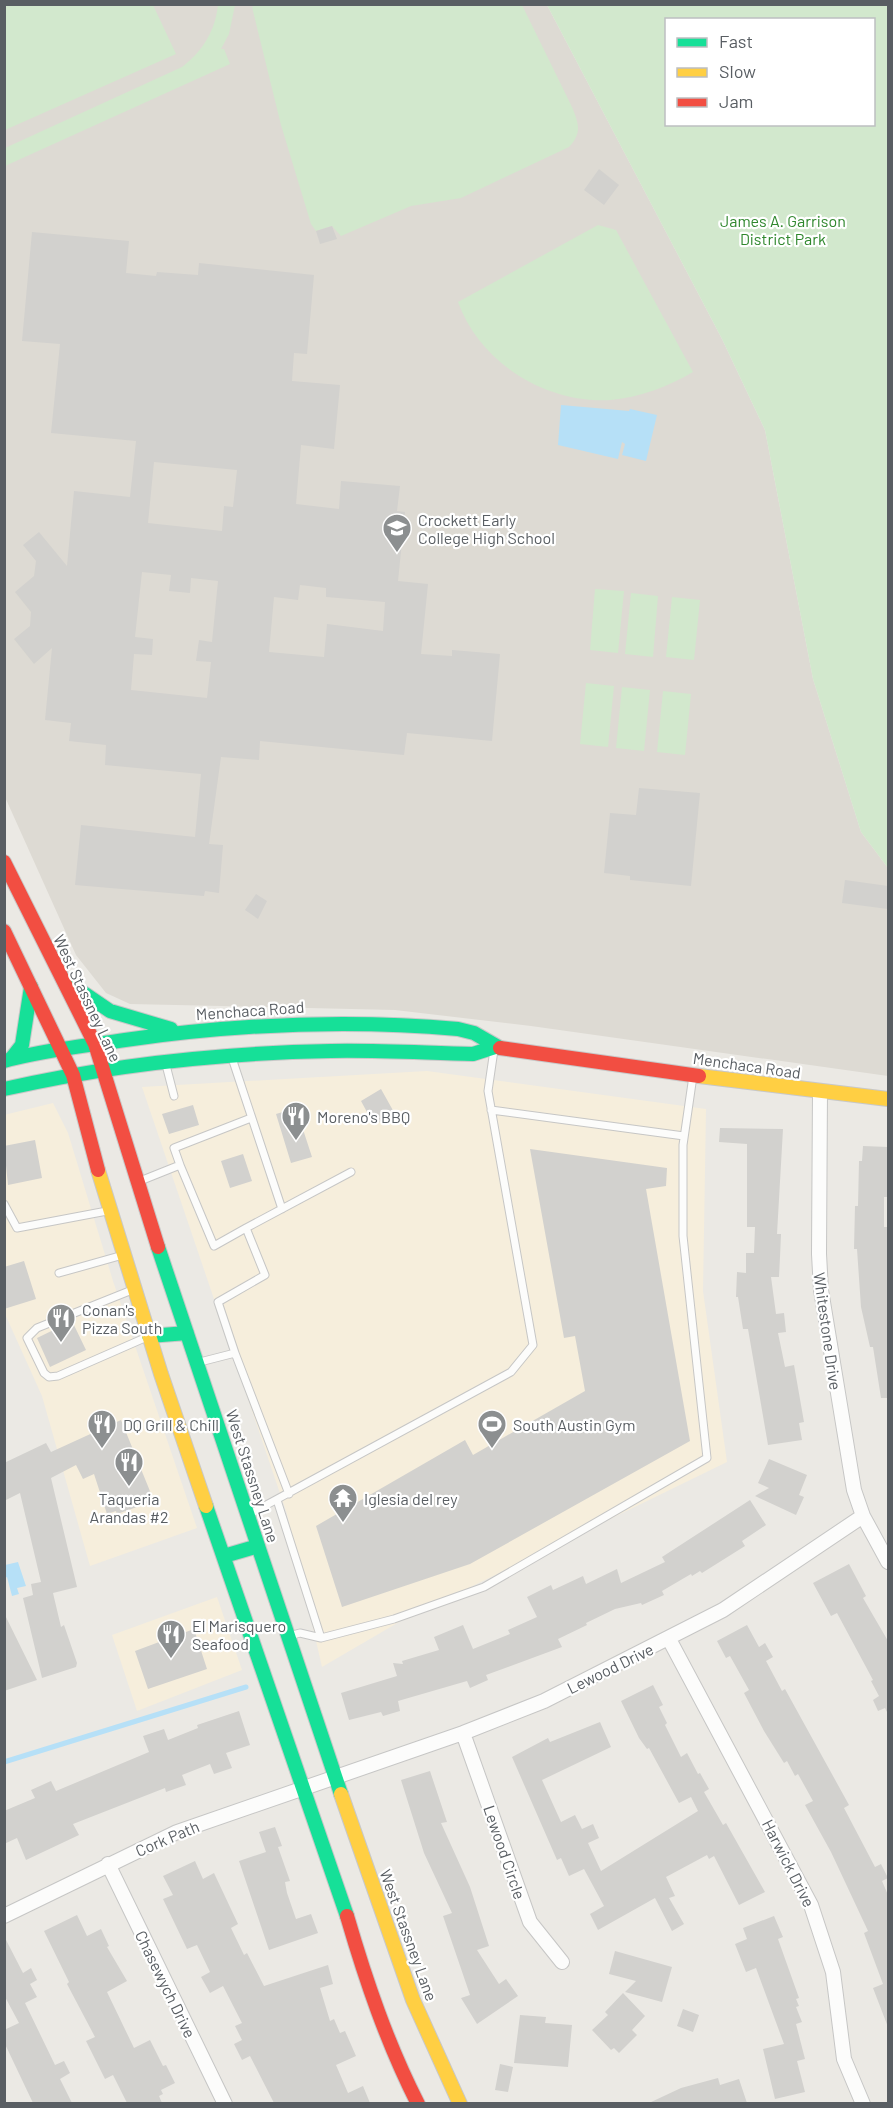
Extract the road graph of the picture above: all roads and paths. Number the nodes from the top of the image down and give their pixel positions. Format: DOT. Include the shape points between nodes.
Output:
graph roads {
  1 [pos="4,862"];
  2 [pos="4,931"];
  3 [pos="61,977"];
  4 [pos="31,987"];
  5 [pos="182,1031"];
  6 [pos="95,1044"];
  7 [pos="495,1047"];
  8 [pos="62,1048"];
  9 [pos="231,1056"];
  10 [pos="8,1060"];
  11 [pos="165,1063"];
  12 [pos="105,1071"];
  13 [pos="694,1074"];
  14 [pos="73,1075"];
  15 [pos="4,1089"];
  16 [pos="820,1091"];
  17 [pos="174,1096"];
  18 [pos="888,1099"];
  19 [pos="491,1110"];
  20 [pos="251,1118"];
  21 [pos="684,1136"];
  22 [pos="180,1165"];
  23 [pos="351,1172"];
  24 [pos="136,1182"];
  25 [pos="4,1204"];
  26 [pos="282,1209"];
  27 [pos="109,1210"];
  28 [pos="246,1228"];
  29 [pos="123,1255"];
  30 [pos="59,1273"];
  31 [pos="134,1289"];
  32 [pos="187,1333"];
  33 [pos="149,1336"];
  34 [pos="235,1353"];
  35 [pos="197,1362"];
  36 [pos="289,1494"];
  37 [pos="277,1500"];
  38 [pos="248,1515"];
  39 [pos="863,1516"];
  40 [pos="258,1546"];
  41 [pos="224,1556"];
  42 [pos="888,1562"];
  43 [pos="290,1636"];
  44 [pos="321,1638"];
  45 [pos="669,1639"];
  46 [pos="463,1733"];
  47 [pos="335,1776"];
  48 [pos="303,1787"];
  49 [pos="108,1864"];
  50 [pos="4,1916"];
  51 [pos="562,1962"];
  52 [pos="225,2103"];
  53 [pos="418,2103"];
  54 [pos="460,2103"];
  55 [pos="863,2103"];
  1 -- 3 [label="main road, West Stassney Lane"];
  2 -- 4 [label="main road"];
  3 -- 5 [label="main road" via="110,1011"];
  3 -- 6 [label="main road, West Stassney Lane"];
  4 -- 8 [label="main road"];
  4 -- 10 [label="main road" via="22,1044"];
  5 -- 6 [label="main road, Menchaca Road"];
  5 -- 7 [label="main road, Menchaca Road" via="355,1021 458,1029 474,1033"];
  6 -- 8 [label="main road, Menchaca Road"];
  6 -- 12 [label="main road, West Stassney Lane"];
  7 -- 9 [label="main road, Menchaca Road" via="473,1054 332,1051"];
  7 -- 13 [label="main road, Menchaca Road"];
  7 -- 19 [label="lane" via="488,1090"];
  8 -- 10 [label="main road, Menchaca Road"];
  8 -- 14 [label="main road"];
  9 -- 11 [label="main road, Menchaca Road"];
  9 -- 20 [label="lane"];
  11 -- 12 [label="main road, Menchaca Road"];
  11 -- 17 [label="lane"];
  12 -- 14 [label="main road, Menchaca Road"];
  12 -- 24 [label="main road, West Stassney Lane"];
  13 -- 16 [label="main road, Menchaca Road"];
  13 -- 21 [label="lane"];
  14 -- 15 [label="main road, Menchaca Road"];
  14 -- 27 [label="main road"];
  16 -- 18 [label="main road, Menchaca Road"];
  16 -- 39 [label="street, Whitestone Drive" via="821,1290 848,1460"];
  19 -- 21 [label="lane"];
  19 -- 36 [label="lane" via="533,1345 512,1372"];
  20 -- 22 [label="lane" via="174,1148"];
  20 -- 26 [label="lane"];
  21 -- 44 [label="lane" via="683,1236 707,1458 484,1587 394,1619"];
  22 -- 24 [label="lane"];
  22 -- 28 [label="lane" via="214,1246"];
  23 -- 26 [label="lane"];
  24 -- 32 [label="main road, West Stassney Lane"];
  25 -- 27 [label="lane" via="17,1228"];
  26 -- 28 [label="lane"];
  27 -- 29 [label="main road"];
  28 -- 34 [label="lane" via="266,1275 218,1302"];
  29 -- 30 [label="lane"];
  29 -- 31 [label="main road"];
  31 -- 33 [label="main road"];
  31 -- 33 [label="lane" via="37,1328 27,1338 49,1377"];
  32 -- 33 [label="main road"];
  32 -- 35 [label="main road, West Stassney Lane"];
  33 -- 41 [label="main road"];
  34 -- 35 [label="lane"];
  34 -- 36 [label="lane"];
  35 -- 38 [label="main road, West Stassney Lane"];
  36 -- 37 [label="lane"];
  37 -- 38 [label="lane"];
  37 -- 44 [label="lane"];
  38 -- 40 [label="main road, West Stassney Lane"];
  39 -- 42 [label="street, Whitestone Drive"];
  39 -- 45 [label="street, Lewood Drive" via="723,1610"];
  40 -- 41 [label="main road"];
  40 -- 43 [label="main road, West Stassney Lane"];
  41 -- 48 [label="main road"];
  43 -- 44 [label="lane" via="300,1632"];
  43 -- 47 [label="main road, West Stassney Lane"];
  45 -- 46 [label="street, Lewood Drive" via="544,1701"];
  45 -- 55 [label="street, Harwick Drive" via="811,1905 832,1972 844,2059"];
  46 -- 47 [label="street, Lewood Drive"];
  46 -- 51 [label="street, Lewood Circle" via="530,1922"];
  47 -- 48 [label="street, Cork Path"];
  47 -- 54 [label="main road, West Stassney Lane" via="409,1989 440,2066"];
  48 -- 49 [label="street, Cork Path" via="177,1832"];
  48 -- 53 [label="main road" via="369,1993"];
  49 -- 50 [label="street, Cork Path"];
  49 -- 52 [label="street, Chasewych Drive"];
}
